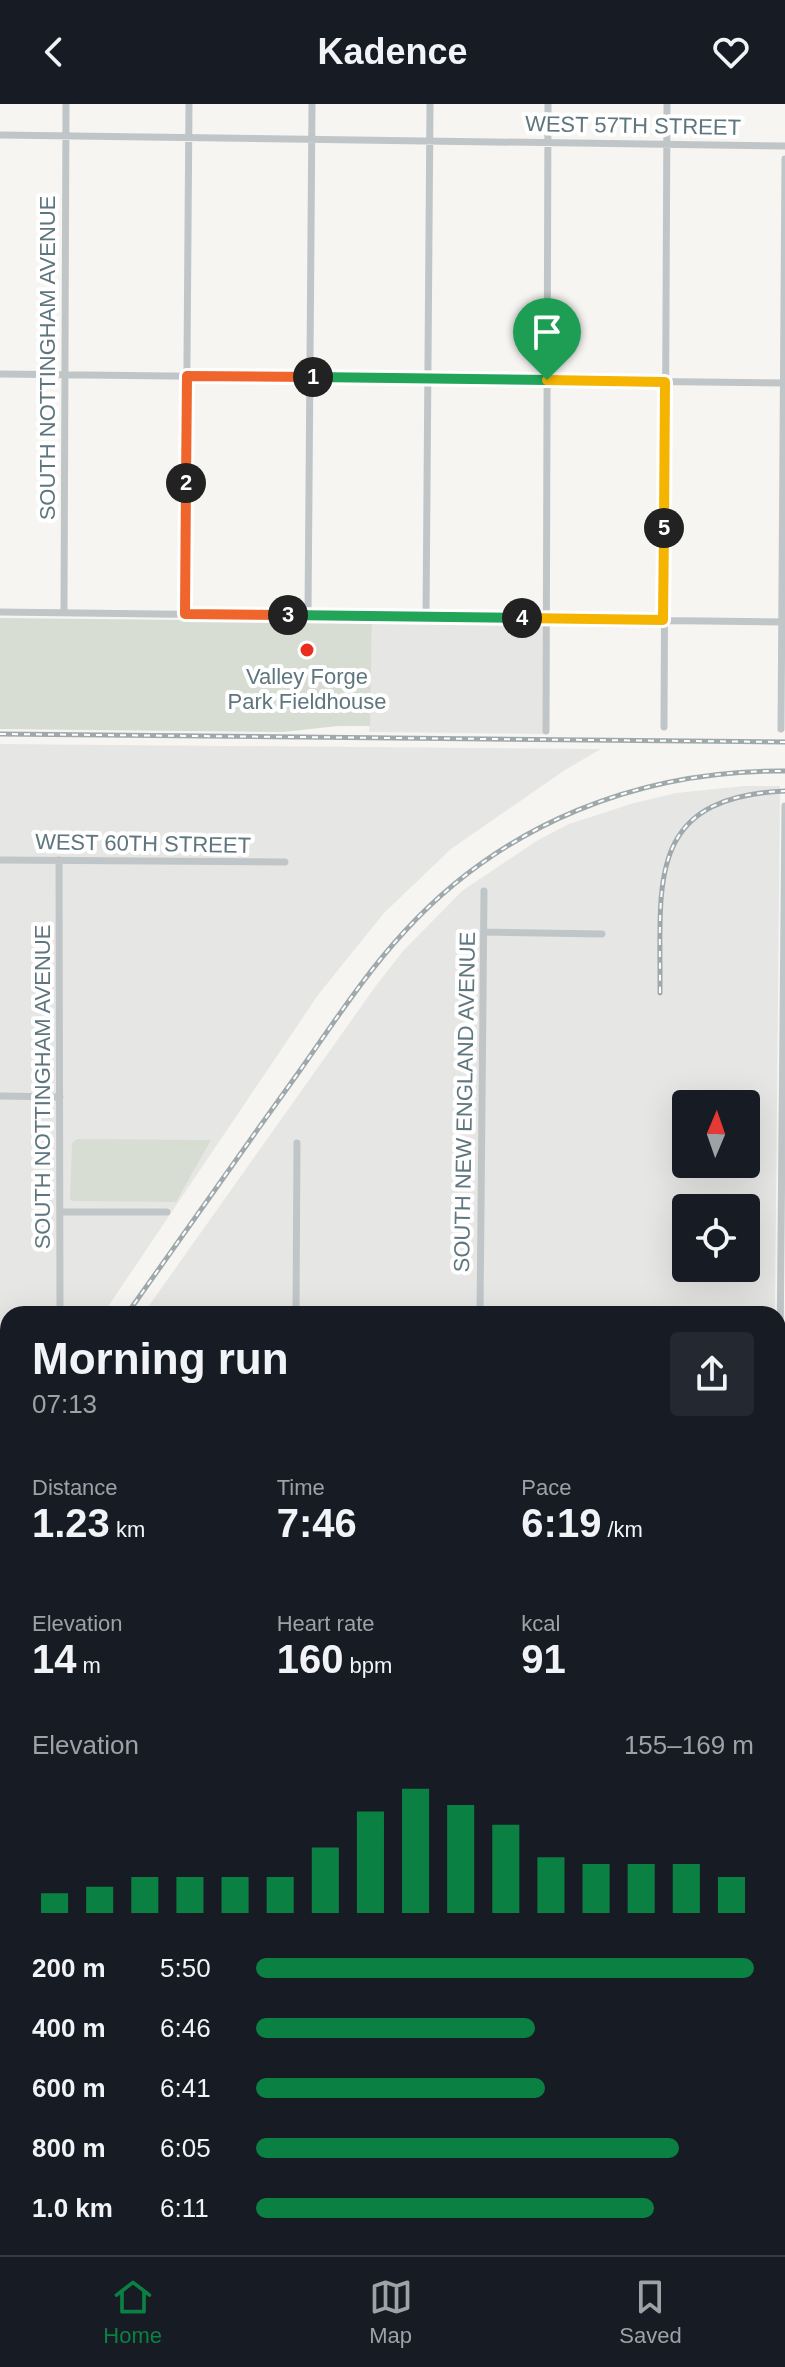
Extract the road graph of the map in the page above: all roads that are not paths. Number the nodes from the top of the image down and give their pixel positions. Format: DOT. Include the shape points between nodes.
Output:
graph roads {
  1 [pos="66,104"];
  2 [pos="189,104"];
  3 [pos="312,104"];
  4 [pos="430,104"];
  5 [pos="548,104"];
  6 [pos="667,104"];
  7 [pos="0,135"];
  8 [pos="66,136"];
  9 [pos="189,137"];
  10 [pos="312,139"];
  11 [pos="430,141"];
  12 [pos="548,142"];
  13 [pos="667,144"];
  14 [pos="785,146"];
  15 [pos="785,159"];
  16 [pos="0,374"];
  17 [pos="64,374"];
  18 [pos="187,376"];
  19 [pos="309,377"];
  20 [pos="428,379"];
  21 [pos="547,380"];
  22 [pos="665,382"];
  23 [pos="784,383"];
  24 [pos="0,612"];
  25 [pos="64,612"];
  26 [pos="185,614"];
  27 [pos="308,616"];
  28 [pos="426,617"];
  29 [pos="546,619"];
  30 [pos="663,620"];
  31 [pos="784,622"];
  32 [pos="664,727"];
  33 [pos="781,729"];
  34 [pos="546,731"];
  35 [pos="785,806"];
  36 [pos="784,858"];
  37 [pos="0,860"];
  38 [pos="59,860"];
  39 [pos="285,862"];
  40 [pos="484,891"];
  41 [pos="484,932"];
  42 [pos="602,934"];
  43 [pos="0,1096"];
  44 [pos="60,1097"];
  45 [pos="784,1097"];
  46 [pos="297,1143"];
  47 [pos="60,1212"];
  48 [pos="167,1212"];
  49 [pos="60,1306"];
  50 [pos="296,1306"];
  51 [pos="480,1306"];
  52 [pos="781,1306"];
  1 -- 8 [label="street, SOUTH NOTTINGHAM AVENUE"];
  2 -- 9 [label="street"];
  3 -- 10 [label="street"];
  4 -- 11 [label="street"];
  5 -- 12 [label="street"];
  6 -- 13 [label="street"];
  7 -- 8 [label="street, WEST 57TH STREET"];
  8 -- 9 [label="street, WEST 57TH STREET"];
  8 -- 17 [label="street, SOUTH NOTTINGHAM AVENUE"];
  9 -- 10 [label="street, WEST 57TH STREET"];
  9 -- 18 [label="street"];
  10 -- 11 [label="street, WEST 57TH STREET"];
  10 -- 19 [label="street"];
  11 -- 12 [label="street, WEST 57TH STREET"];
  11 -- 20 [label="street"];
  12 -- 13 [label="street, WEST 57TH STREET"];
  12 -- 21 [label="street"];
  13 -- 14 [label="street, WEST 57TH STREET"];
  13 -- 22 [label="street"];
  15 -- 23 [label="street"];
  16 -- 17 [label="street"];
  17 -- 18 [label="street"];
  17 -- 25 [label="street, SOUTH NOTTINGHAM AVENUE"];
  18 -- 19 [label="street"];
  18 -- 26 [label="street"];
  19 -- 20 [label="street"];
  19 -- 27 [label="street"];
  20 -- 21 [label="street"];
  20 -- 28 [label="street"];
  21 -- 22 [label="street"];
  21 -- 29 [label="street"];
  22 -- 23 [label="street"];
  22 -- 30 [label="street"];
  23 -- 31 [label="street"];
  24 -- 25 [label="street"];
  25 -- 26 [label="street"];
  26 -- 27 [label="street"];
  27 -- 28 [label="street"];
  28 -- 29 [label="street"];
  29 -- 30 [label="street"];
  29 -- 34 [label="street"];
  30 -- 31 [label="street"];
  30 -- 32 [label="street"];
  31 -- 33 [label="street"];
  35 -- 36 [label="street"];
  36 -- 45 [label="street"];
  37 -- 38 [label="street, WEST 60TH STREET"];
  38 -- 39 [label="street, WEST 60TH STREET"];
  38 -- 44 [label="street, SOUTH NOTTINGHAM AVENUE"];
  40 -- 41 [label="street, SOUTH NEW ENGLAND AVENUE"];
  41 -- 42 [label="street"];
  41 -- 51 [label="street, SOUTH NEW ENGLAND AVENUE"];
  43 -- 44 [label="street"];
  44 -- 47 [label="street, SOUTH NOTTINGHAM AVENUE"];
  45 -- 52 [label="street"];
  46 -- 50 [label="street"];
  47 -- 48 [label="street"];
  47 -- 49 [label="street, SOUTH NOTTINGHAM AVENUE"];
}
